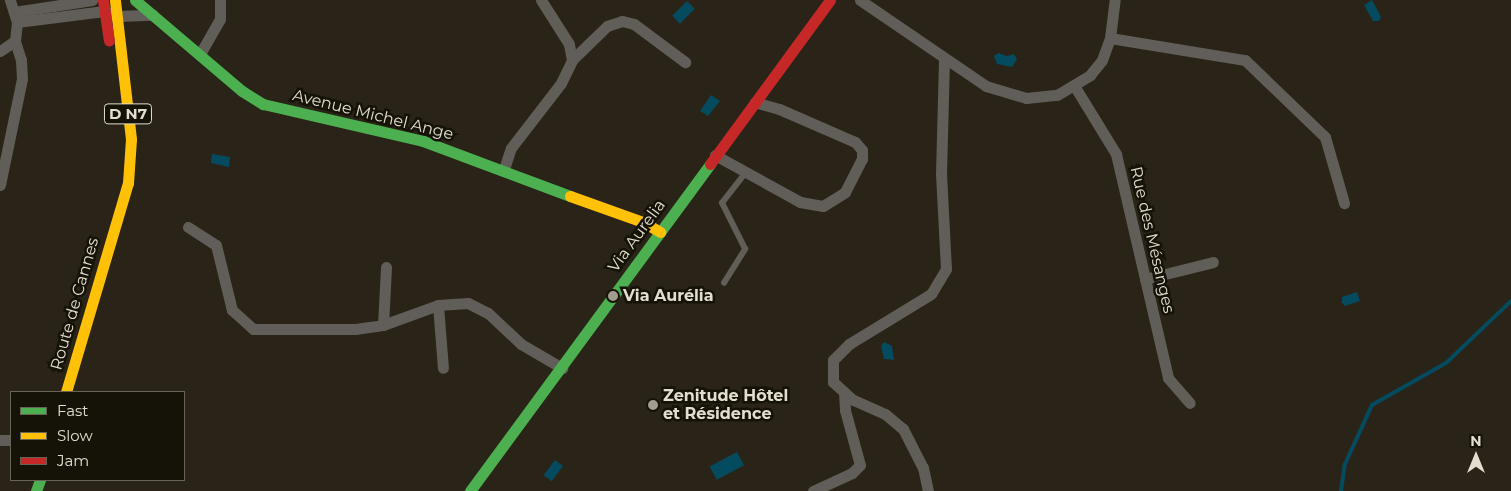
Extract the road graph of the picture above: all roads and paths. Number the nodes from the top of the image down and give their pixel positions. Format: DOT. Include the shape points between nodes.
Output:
graph roads {
  1 [pos="10,0"];
  2 [pos="92,0"];
  3 [pos="115,0"];
  4 [pos="135,0"];
  5 [pos="220,0"];
  6 [pos="541,0"];
  7 [pos="830,0"];
  8 [pos="860,0"];
  9 [pos="1115,0"];
  10 [pos="109,8"];
  11 [pos="155,15"];
  12 [pos="15,17"];
  13 [pos="1110,38"];
  14 [pos="15,41"];
  15 [pos="0,51"];
  16 [pos="200,54"];
  17 [pos="572,60"];
  18 [pos="944,60"];
  19 [pos="685,62"];
  20 [pos="1075,87"];
  21 [pos="755,102"];
  22 [pos="716,156"];
  23 [pos="504,168"];
  24 [pos="745,174"];
  25 [pos="0,185"];
  26 [pos="1344,203"];
  27 [pos="115,226"];
  28 [pos="188,227"];
  29 [pos="660,232"];
  30 [pos="1213,262"];
  31 [pos="386,268"];
  32 [pos="1145,279"];
  33 [pos="724,283"];
  34 [pos="438,305"];
  35 [pos="383,324"];
  36 [pos="443,368"];
  37 [pos="562,368"];
  38 [pos="66,391"];
  39 [pos="844,392"];
  40 [pos="1190,403"];
  41 [pos="470,491"];
  42 [pos="813,491"];
  43 [pos="928,491"];
  1 -- 12 [label="street"];
  2 -- 12 [label="street"];
  3 -- 10 [label="street, Route de Cannes / D N7"];
  4 -- 11 [label="street, Avenue Michel Ange"];
  5 -- 16 [label="street" via="220,19"];
  6 -- 17 [label="street" via="569,44"];
  7 -- 21 [label="street, Via Aurelia"];
  8 -- 18 [label="street"];
  9 -- 13 [label="street"];
  10 -- 11 [label="street"];
  10 -- 12 [label="street"];
  10 -- 27 [label="street, Route de Cannes / D N7" via="120,139"];
  10 -- 27 [label="street, Route de Cannes / D N7" via="124,74 131,157 128,183"];
  11 -- 16 [label="street, Avenue Michel Ange"];
  12 -- 14 [label="street"];
  13 -- 20 [label="street" via="1102,60"];
  13 -- 26 [label="street" via="1245,60 1325,137"];
  14 -- 15 [label="street"];
  14 -- 25 [label="street" via="22,78"];
  16 -- 23 [label="street, Avenue Michel Ange" via="242,91 263,104 423,141"];
  17 -- 19 [label="street" via="607,26 622,21 634,24"];
  17 -- 23 [label="street" via="561,83 511,148"];
  18 -- 20 [label="street" via="986,86 1026,98 1057,95"];
  18 -- 39 [label="street" via="941,174 946,268 931,294 849,344 833,360 833,382"];
  20 -- 32 [label="street, Rue des Mésanges" via="1116,154"];
  21 -- 22 [label="street, Via Aurelia"];
  21 -- 24 [label="street" via="779,108 849,139 862,150 862,159 846,192 823,206 800,202"];
  22 -- 24 [label="street"];
  22 -- 29 [label="street, Via Aurelia"];
  23 -- 29 [label="street, Avenue Michel Ange" via="603,210 643,222"];
  24 -- 33 [label="lane" via="722,203 745,249"];
  27 -- 38 [label="street, Route de Cannes / D N7"];
  28 -- 35 [label="street" via="216,245 232,310 253,328 355,329"];
  29 -- 37 [label="street, Via Aurelia"];
  30 -- 32 [label="street"];
  31 -- 35 [label="street"];
  32 -- 40 [label="street, Rue des Mésanges" via="1168,378"];
  34 -- 35 [label="street"];
  34 -- 36 [label="street"];
  34 -- 37 [label="street" via="468,302 488,313 521,344"];
  37 -- 41 [label="street, Via Aurelia"];
  39 -- 42 [label="street" via="845,410 860,465 852,474"];
  39 -- 43 [label="street" via="853,400 885,414 903,429 923,468"];
}
